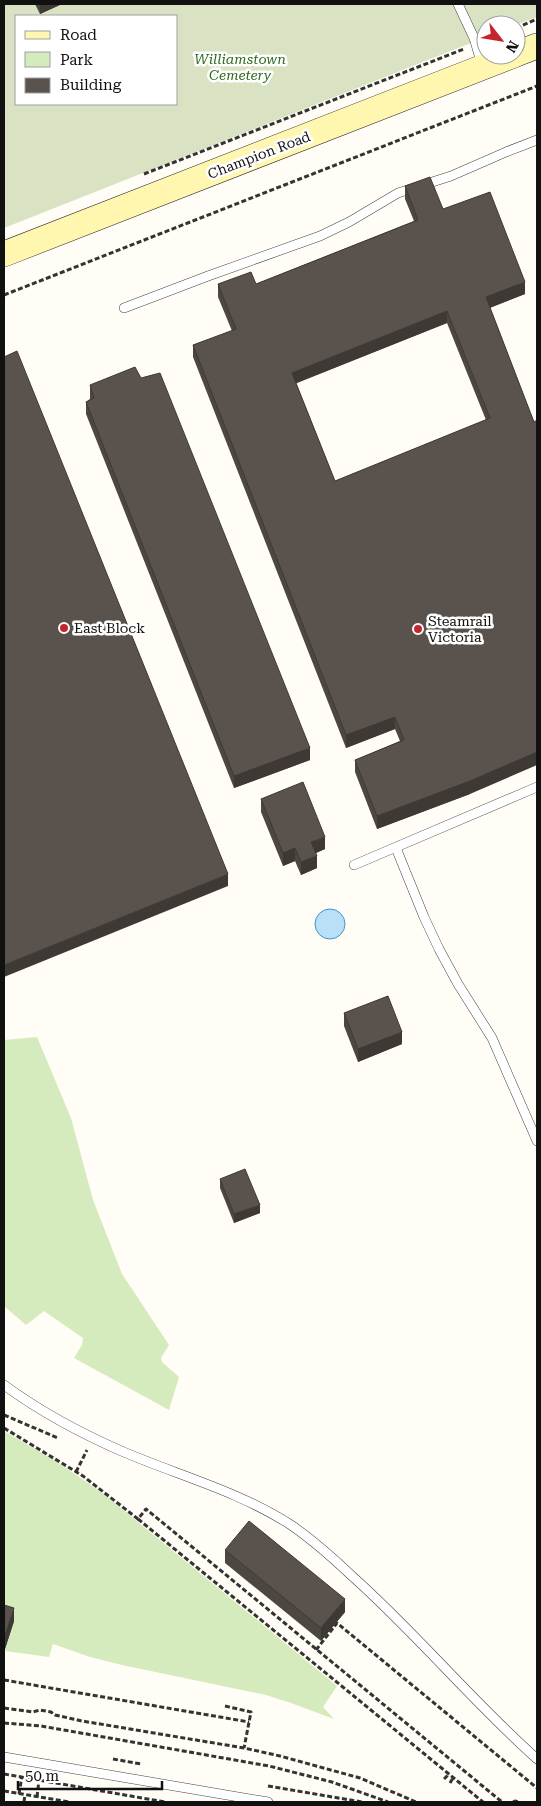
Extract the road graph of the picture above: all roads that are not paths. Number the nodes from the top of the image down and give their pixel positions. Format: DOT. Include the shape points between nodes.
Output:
graph roads {
  1 [pos="458,4"];
  2 [pos="476,49"];
  3 [pos="476,57"];
  4 [pos="537,140"];
  5 [pos="4,254"];
  6 [pos="124,308"];
  7 [pos="537,787"];
  8 [pos="396,848"];
  9 [pos="354,865"];
  10 [pos="537,1141"];
  11 [pos="4,1385"];
  12 [pos="4,1757"];
  13 [pos="537,1759"];
  14 [pos="268,1802"];
  1 -- 2 [label="lane"];
  3 -- 5 [label="street, Champion Road"];
  4 -- 6 [label="lane" via="451,176 398,193 320,236"];
  7 -- 8 [label="lane"];
  8 -- 9 [label="lane"];
  8 -- 10 [label="lane" via="439,949 492,1038"];
  11 -- 13 [label="lane" via="98,1440 243,1498 293,1526 380,1601 488,1714"];
  12 -- 14 [label="lane"];
}
